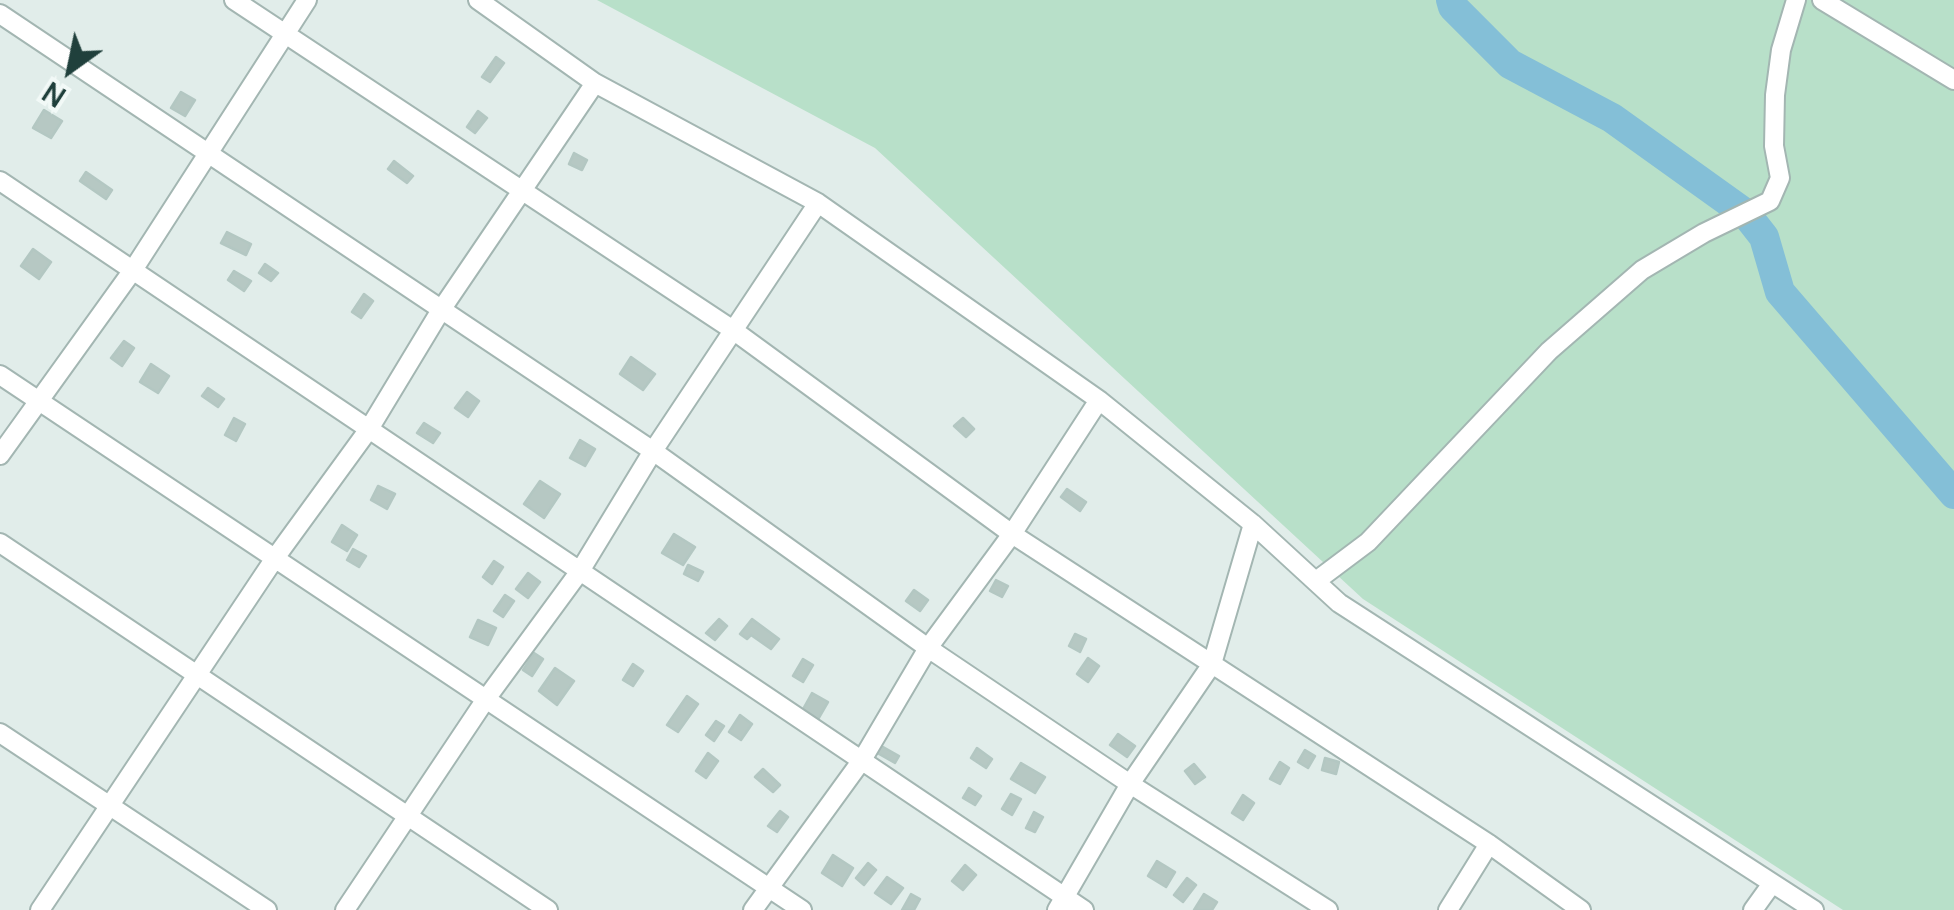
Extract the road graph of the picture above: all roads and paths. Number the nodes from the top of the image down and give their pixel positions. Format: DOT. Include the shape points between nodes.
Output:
graph roads {
  1 [pos="234,0"];
  2 [pos="307,0"];
  3 [pos="478,0"];
  4 [pos="1796,0"];
  5 [pos="1822,0"];
  6 [pos="0,14"];
  7 [pos="286,34"];
  8 [pos="1954,80"];
  9 [pos="596,83"];
  10 [pos="206,152"];
  11 [pos="0,181"];
  12 [pos="521,190"];
  13 [pos="818,203"];
  14 [pos="133,270"];
  15 [pos="441,310"];
  16 [pos="733,330"];
  17 [pos="0,374"];
  18 [pos="38,400"];
  19 [pos="1099,400"];
  20 [pos="369,429"];
  21 [pos="652,451"];
  22 [pos="0,455"];
  23 [pos="1253,524"];
  24 [pos="1012,534"];
  25 [pos="0,544"];
  26 [pos="275,558"];
  27 [pos="580,571"];
  28 [pos="1316,581"];
  29 [pos="928,648"];
  30 [pos="1212,664"];
  31 [pos="197,675"];
  32 [pos="486,699"];
  33 [pos="0,733"];
  34 [pos="862,760"];
  35 [pos="1130,784"];
  36 [pos="110,806"];
  37 [pos="408,816"];
  38 [pos="1489,844"];
  39 [pos="1771,885"];
  40 [pos="768,888"];
  41 [pos="1062,904"];
  42 [pos="40,910"];
  43 [pos="267,910"];
  44 [pos="345,910"];
  45 [pos="548,910"];
  46 [pos="753,910"];
  47 [pos="802,910"];
  48 [pos="1084,910"];
  49 [pos="1328,910"];
  50 [pos="1448,910"];
  51 [pos="1581,910"];
  52 [pos="1753,910"];
  53 [pos="1814,910"];
  1 -- 7 [label="street"];
  2 -- 7 [label="street"];
  3 -- 9 [label="street"];
  4 -- 28 [label="street" via="1775,96 1780,178 1770,201 1642,270 1548,351 1368,542"];
  5 -- 8 [label="street"];
  6 -- 10 [label="street"];
  7 -- 10 [label="street"];
  7 -- 12 [label="street"];
  9 -- 12 [label="street"];
  9 -- 13 [label="street"];
  10 -- 14 [label="street"];
  10 -- 15 [label="street"];
  11 -- 14 [label="street"];
  12 -- 15 [label="street"];
  12 -- 16 [label="street"];
  13 -- 16 [label="street"];
  13 -- 19 [label="street"];
  14 -- 18 [label="street"];
  14 -- 20 [label="street"];
  15 -- 20 [label="street"];
  15 -- 21 [label="street"];
  16 -- 21 [label="street"];
  16 -- 24 [label="street"];
  17 -- 18 [label="street"];
  18 -- 22 [label="street"];
  18 -- 26 [label="street"];
  19 -- 23 [label="street"];
  19 -- 24 [label="street"];
  20 -- 26 [label="street"];
  20 -- 27 [label="street"];
  21 -- 27 [label="street"];
  21 -- 29 [label="street"];
  23 -- 28 [label="street"];
  23 -- 30 [label="street"];
  24 -- 29 [label="street"];
  24 -- 30 [label="street"];
  25 -- 31 [label="street"];
  26 -- 31 [label="street"];
  26 -- 32 [label="street"];
  27 -- 32 [label="street"];
  27 -- 34 [label="street"];
  28 -- 39 [label="street"];
  29 -- 34 [label="street"];
  29 -- 35 [label="street"];
  30 -- 35 [label="street"];
  30 -- 38 [label="street"];
  31 -- 36 [label="street"];
  31 -- 37 [label="street"];
  32 -- 37 [label="street"];
  32 -- 40 [label="street"];
  33 -- 36 [label="street"];
  34 -- 40 [label="street"];
  34 -- 41 [label="street"];
  35 -- 41 [label="street"];
  35 -- 49 [label="street"];
  36 -- 42 [label="street"];
  36 -- 43 [label="street"];
  37 -- 44 [label="street"];
  37 -- 45 [label="street"];
  38 -- 50 [label="street"];
  38 -- 51 [label="street"];
  39 -- 52 [label="street"];
  39 -- 53 [label="street"];
  40 -- 46 [label="street"];
  40 -- 47 [label="street"];
  41 -- 48 [label="street"];
}
